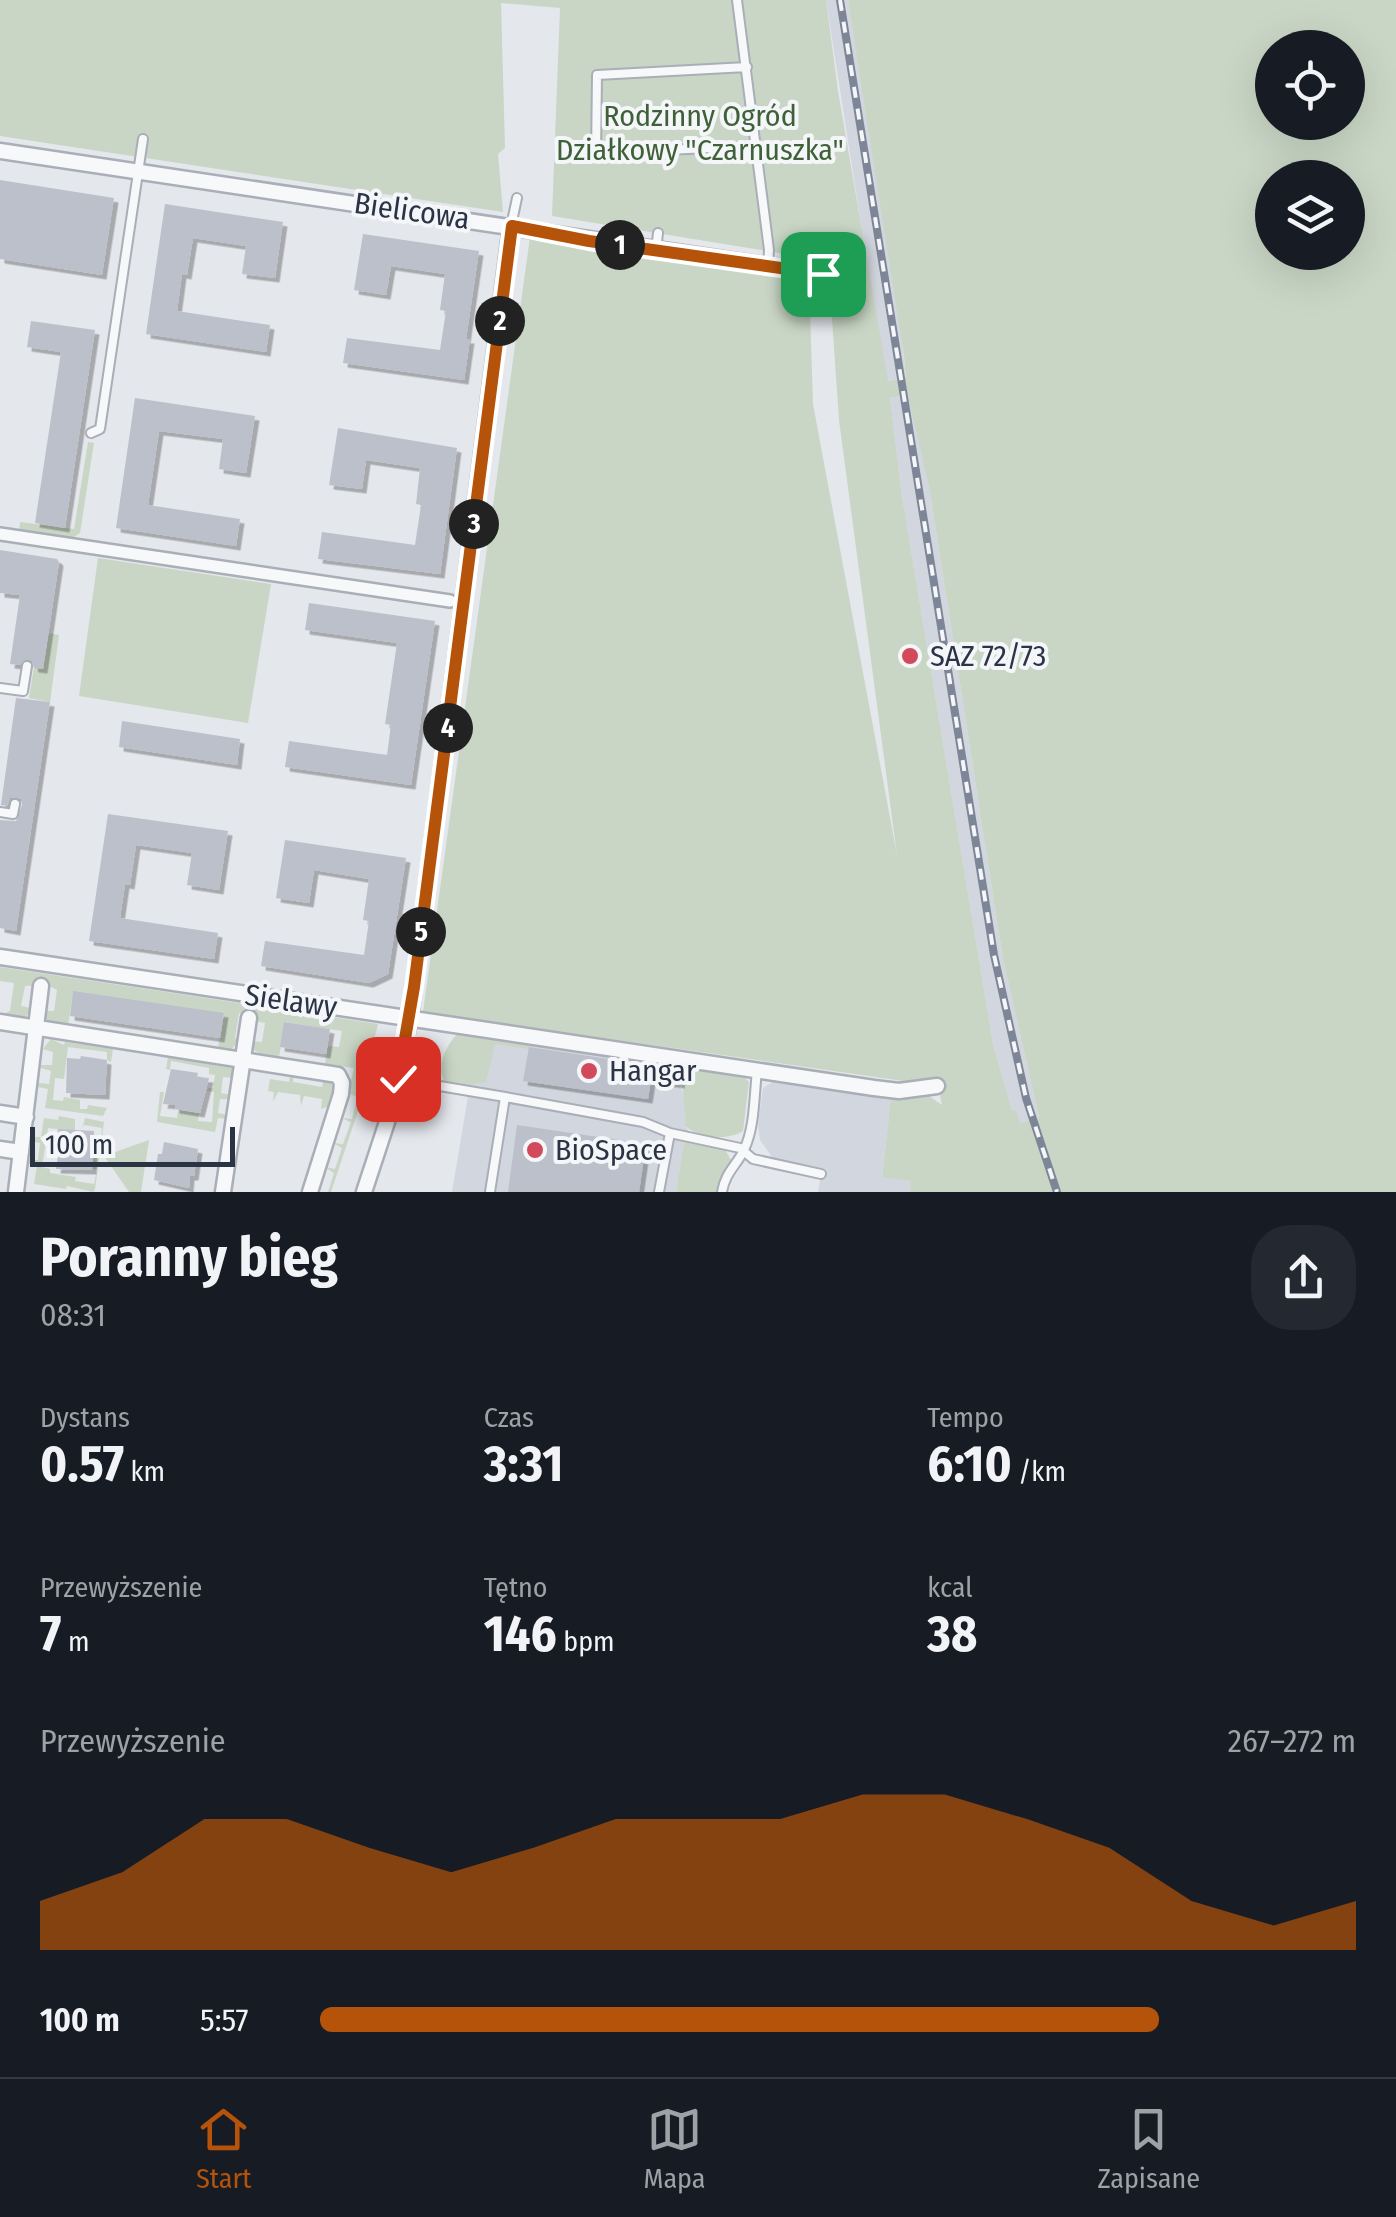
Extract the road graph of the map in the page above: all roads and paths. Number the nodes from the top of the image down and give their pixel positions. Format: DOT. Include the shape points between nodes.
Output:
graph roads {
  1 [pos="737,0"];
  2 [pos="747,67"];
  3 [pos="143,139"];
  4 [pos="758,146"];
  5 [pos="0,151"];
  6 [pos="663,155"];
  7 [pos="596,156"];
  8 [pos="138,172"];
  9 [pos="517,198"];
  10 [pos="512,226"];
  11 [pos="658,233"];
  12 [pos="656,250"];
  13 [pos="768,266"];
  14 [pos="823,274"];
  15 [pos="90,433"];
  16 [pos="0,534"];
  17 [pos="450,601"];
  18 [pos="27,666"];
  19 [pos="0,688"];
  20 [pos="0,812"];
  21 [pos="13,814"];
  22 [pos="0,957"];
  23 [pos="41,986"];
  24 [pos="249,1018"];
  25 [pos="410,1018"];
  26 [pos="0,1022"];
  27 [pos="37,1028"];
  28 [pos="243,1058"];
  29 [pos="757,1070"];
  30 [pos="398,1079"];
  31 [pos="938,1086"];
  32 [pos="505,1097"];
  33 [pos="0,1113"];
  34 [pos="26,1117"];
  35 [pos="759,1132"];
  36 [pos="670,1133"];
  37 [pos="748,1136"];
  38 [pos="0,1149"];
  39 [pos="743,1151"];
  40 [pos="21,1152"];
  41 [pos="821,1174"];
  42 [pos="16,1192"];
  43 [pos="224,1192"];
  44 [pos="310,1192"];
  45 [pos="364,1192"];
  46 [pos="490,1192"];
  47 [pos="659,1192"];
  48 [pos="722,1192"];
  1 -- 2 [label="lane"];
  2 -- 4 [label="lane"];
  2 -- 7 [label="lane" via="596,75"];
  3 -- 8 [label="lane"];
  4 -- 6 [label="lane"];
  4 -- 13 [label="lane"];
  5 -- 8 [label="street, Bielicowa"];
  8 -- 10 [label="street, Bielicowa"];
  8 -- 15 [label="lane" via="100,430"];
  9 -- 10 [label="lane"];
  10 -- 12 [label="street, Bielicowa"];
  10 -- 25 [label="street"];
  11 -- 12 [label="lane"];
  12 -- 13 [label="street, Bielicowa"];
  13 -- 14 [label="street, Bielicowa"];
  16 -- 17 [label="street"];
  18 -- 19 [label="lane" via="23,691"];
  20 -- 21 [label="lane"];
  22 -- 25 [label="street, Sielawy"];
  23 -- 27 [label="street"];
  24 -- 28 [label="street"];
  25 -- 29 [label="street, Sielawy"];
  25 -- 30 [label="street"];
  26 -- 27 [label="street"];
  27 -- 28 [label="street"];
  27 -- 34 [label="street"];
  28 -- 43 [label="street"];
  28 -- 44 [label="street" via="342,1078"];
  29 -- 31 [label="street, Sielawy" via="899,1091"];
  29 -- 37 [label="lane"];
  30 -- 32 [label="lane"];
  30 -- 45 [label="street"];
  32 -- 36 [label="lane"];
  32 -- 46 [label="lane"];
  33 -- 34 [label="street"];
  34 -- 40 [label="street"];
  35 -- 37 [label="lane"];
  36 -- 39 [label="lane"];
  36 -- 47 [label="lane"];
  37 -- 39 [label="lane"];
  38 -- 40 [label="street"];
  39 -- 41 [label="lane" via="754,1160"];
  39 -- 48 [label="lane" via="724,1177"];
  40 -- 42 [label="street"];
}
